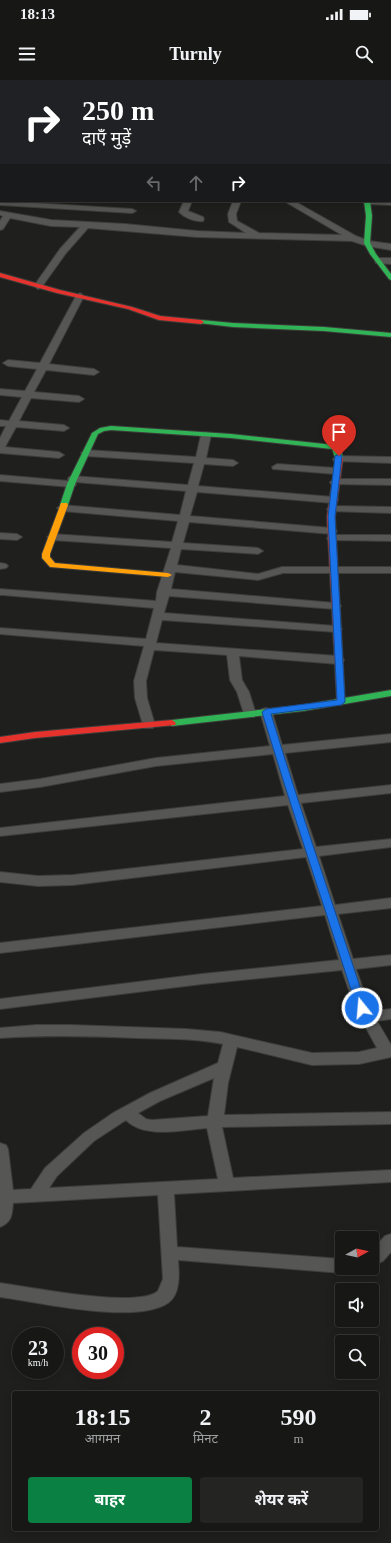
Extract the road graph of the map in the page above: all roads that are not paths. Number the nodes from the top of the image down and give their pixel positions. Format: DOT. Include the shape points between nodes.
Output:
graph roads {
  1 [pos="0,80"];
  2 [pos="36,80"];
  3 [pos="136,202"];
  4 [pos="188,202"];
  5 [pos="237,202"];
  6 [pos="290,202"];
  7 [pos="367,202"];
  8 [pos="391,203"];
  9 [pos="0,204"];
  10 [pos="132,211"];
  11 [pos="4,214"];
  12 [pos="200,219"];
  13 [pos="86,225"];
  14 [pos="0,227"];
  15 [pos="125,227"];
  16 [pos="259,236"];
  17 [pos="353,238"];
  18 [pos="367,243"];
  19 [pos="391,247"];
  20 [pos="379,261"];
  21 [pos="391,261"];
  22 [pos="0,275"];
  23 [pos="391,278"];
  24 [pos="38,286"];
  25 [pos="80,296"];
  26 [pos="391,335"];
  27 [pos="8,363"];
  28 [pos="41,367"];
  29 [pos="94,372"];
  30 [pos="0,392"];
  31 [pos="28,394"];
  32 [pos="79,399"];
  33 [pos="0,423"];
  34 [pos="12,425"];
  35 [pos="64,428"];
  36 [pos="206,435"];
  37 [pos="0,449"];
  38 [pos="86,453"];
  39 [pos="58,455"];
  40 [pos="338,459"];
  41 [pos="391,460"];
  42 [pos="200,461"];
  43 [pos="233,463"];
  44 [pos="277,467"];
  45 [pos="336,471"];
  46 [pos="0,478"];
  47 [pos="72,481"];
  48 [pos="335,482"];
  49 [pos="391,482"];
  50 [pos="193,488"];
  51 [pos="333,505"];
  52 [pos="62,508"];
  53 [pos="391,510"];
  54 [pos="184,519"];
  55 [pos="332,534"];
  56 [pos="0,536"];
  57 [pos="52,536"];
  58 [pos="17,538"];
  59 [pos="391,538"];
  60 [pos="176,545"];
  61 [pos="258,551"];
  62 [pos="334,570"];
  63 [pos="391,570"];
  64 [pos="169,571"];
  65 [pos="3,592"];
  66 [pos="163,592"];
  67 [pos="335,606"];
  68 [pos="159,610"];
  69 [pos="336,629"];
  70 [pos="0,631"];
  71 [pos="150,644"];
  72 [pos="234,652"];
  73 [pos="338,660"];
  74 [pos="391,693"];
  75 [pos="341,702"];
  76 [pos="266,712"];
  77 [pos="250,714"];
  78 [pos="149,725"];
  79 [pos="391,738"];
  80 [pos="0,740"];
  81 [pos="278,750"];
  82 [pos="0,788"];
  83 [pos="391,789"];
  84 [pos="293,800"];
  85 [pos="0,832"];
  86 [pos="391,843"];
  87 [pos="312,852"];
  88 [pos="0,877"];
  89 [pos="391,903"];
  90 [pos="331,911"];
  91 [pos="0,948"];
  92 [pos="391,960"];
  93 [pos="349,965"];
  94 [pos="0,1004"];
  95 [pos="391,1014"];
  96 [pos="367,1017"];
  97 [pos="0,1033"];
  98 [pos="231,1041"];
  99 [pos="389,1052"];
  100 [pos="224,1067"];
  101 [pos="128,1112"];
  102 [pos="391,1118"];
  103 [pos="215,1121"];
  104 [pos="0,1149"];
  105 [pos="391,1176"];
  106 [pos="227,1185"];
  107 [pos="166,1189"];
  108 [pos="35,1196"];
  109 [pos="6,1197"];
  110 [pos="0,1220"];
  111 [pos="391,1241"];
  112 [pos="171,1253"];
  113 [pos="379,1254"];
  114 [pos="335,1265"];
  115 [pos="0,1290"];
  1 -- 2 [label="street"];
  3 -- 10 [label="street"];
  4 -- 12 [label="street" via="183,212"];
  5 -- 16 [label="street" via="233,222"];
  6 -- 17 [label="street"];
  7 -- 8 [label="street"];
  7 -- 18 [label="street"];
  9 -- 10 [label="street"];
  10 -- 15 [label="street"];
  11 -- 13 [label="street" via="39,222"];
  11 -- 14 [label="street"];
  13 -- 15 [label="street"];
  13 -- 24 [label="street"];
  15 -- 16 [label="street" via="197,234"];
  16 -- 17 [label="street"];
  17 -- 18 [label="street"];
  18 -- 19 [label="street"];
  18 -- 20 [label="street"];
  20 -- 21 [label="street"];
  20 -- 23 [label="street"];
  22 -- 24 [label="street"];
  24 -- 25 [label="street"];
  25 -- 26 [label="street" via="159,318"];
  25 -- 28 [label="street"];
  27 -- 28 [label="street"];
  28 -- 29 [label="street"];
  28 -- 31 [label="street"];
  30 -- 31 [label="street"];
  31 -- 32 [label="street"];
  31 -- 34 [label="street"];
  33 -- 34 [label="street"];
  34 -- 35 [label="street"];
  34 -- 37 [label="street"];
  36 -- 38 [label="street" via="102,429 95,433"];
  36 -- 40 [label="street" via="330,446 337,450"];
  36 -- 42 [label="street"];
  37 -- 39 [label="street"];
  38 -- 42 [label="street"];
  38 -- 47 [label="street"];
  40 -- 41 [label="street"];
  40 -- 45 [label="street"];
  42 -- 43 [label="street"];
  42 -- 50 [label="street"];
  44 -- 45 [label="street"];
  45 -- 48 [label="street"];
  46 -- 47 [label="street"];
  47 -- 50 [label="street"];
  47 -- 52 [label="street"];
  48 -- 49 [label="street"];
  48 -- 51 [label="street"];
  50 -- 51 [label="street"];
  50 -- 54 [label="street"];
  51 -- 53 [label="street"];
  51 -- 55 [label="street"];
  52 -- 54 [label="street"];
  52 -- 57 [label="street"];
  54 -- 55 [label="street"];
  54 -- 60 [label="street"];
  55 -- 59 [label="street"];
  55 -- 62 [label="street"];
  56 -- 58 [label="street"];
  57 -- 60 [label="street"];
  57 -- 64 [label="street" via="46,558 53,565"];
  60 -- 61 [label="street"];
  60 -- 64 [label="street"];
  62 -- 63 [label="street"];
  62 -- 64 [label="street" via="282,570 258,577"];
  62 -- 67 [label="street"];
  64 -- 66 [label="street"];
  65 -- 68 [label="street"];
  66 -- 67 [label="street"];
  66 -- 68 [label="street"];
  67 -- 69 [label="street"];
  68 -- 69 [label="street"];
  68 -- 71 [label="street"];
  69 -- 73 [label="street"];
  70 -- 71 [label="street"];
  71 -- 72 [label="street"];
  71 -- 78 [label="street" via="140,681 142,702"];
  72 -- 73 [label="street"];
  72 -- 77 [label="street" via="236,680"];
  73 -- 75 [label="street"];
  74 -- 75 [label="street"];
  75 -- 76 [label="street"];
  76 -- 77 [label="street"];
  76 -- 81 [label="street"];
  77 -- 78 [label="street"];
  78 -- 80 [label="street"];
  79 -- 81 [label="street"];
  81 -- 82 [label="street" via="156,762"];
  81 -- 84 [label="street"];
  83 -- 84 [label="street"];
  84 -- 85 [label="street"];
  84 -- 87 [label="street"];
  86 -- 87 [label="street"];
  87 -- 88 [label="street" via="72,880 38,881"];
  87 -- 90 [label="street"];
  89 -- 90 [label="street"];
  90 -- 91 [label="street"];
  90 -- 93 [label="street"];
  92 -- 93 [label="street"];
  93 -- 94 [label="street" via="202,979"];
  93 -- 96 [label="street"];
  95 -- 96 [label="street"];
  96 -- 99 [label="street"];
  97 -- 98 [label="street" via="71,1030 186,1034"];
  98 -- 99 [label="street" via="312,1058 359,1058"];
  98 -- 100 [label="street"];
  100 -- 101 [label="street" via="155,1097"];
  100 -- 103 [label="street"];
  101 -- 103 [label="street" via="135,1121 152,1126"];
  101 -- 108 [label="street" via="89,1137 50,1172"];
  102 -- 103 [label="street"];
  103 -- 106 [label="street" via="214,1130"];
  104 -- 109 [label="street"];
  105 -- 106 [label="street"];
  106 -- 107 [label="street"];
  107 -- 108 [label="street"];
  107 -- 112 [label="street"];
  108 -- 109 [label="street"];
  109 -- 110 [label="street" via="4,1217"];
  111 -- 113 [label="street"];
  112 -- 114 [label="street"];
  112 -- 115 [label="street" via="171,1279 168,1291 161,1299 151,1303 59,1300"];
}
